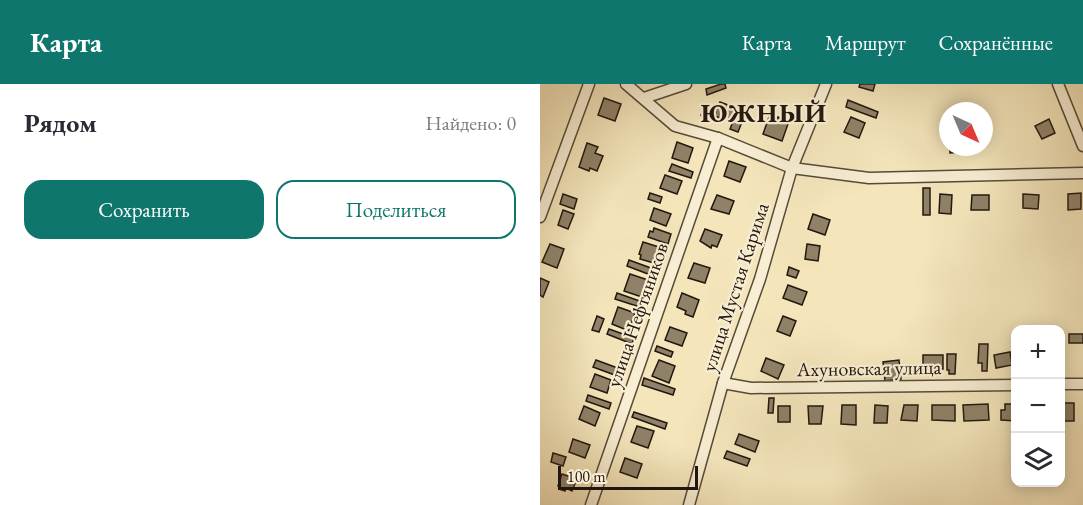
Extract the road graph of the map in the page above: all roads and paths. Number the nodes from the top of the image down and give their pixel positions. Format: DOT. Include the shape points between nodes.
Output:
graph roads {
  1 [pos="589,84"];
  2 [pos="627,84"];
  3 [pos="687,84"];
  4 [pos="825,84"];
  5 [pos="1058,84"];
  6 [pos="644,98"];
  7 [pos="718,138"];
  8 [pos="1083,146"];
  9 [pos="792,168"];
  10 [pos="1083,173"];
  11 [pos="540,216"];
  12 [pos="723,383"];
  13 [pos="1065,384"];
  14 [pos="1083,384"];
  15 [pos="1011,385"];
  16 [pos="591,505"];
  17 [pos="689,505"];
  1 -- 11 [label="street"];
  2 -- 6 [label="street"];
  3 -- 6 [label="street"];
  4 -- 9 [label="street, улица Мустая Карима"];
  5 -- 8 [label="street"];
  6 -- 7 [label="street" via="675,126"];
  7 -- 9 [label="street"];
  7 -- 16 [label="street, улица Нефтяников"];
  9 -- 10 [label="street" via="869,178"];
  9 -- 12 [label="street, улица Мустая Карима" via="760,279"];
  12 -- 15 [label="street, Ахуновская улица" via="751,388"];
  12 -- 17 [label="street, улица Мустая Карима"];
  13 -- 14 [label="street"];
}
